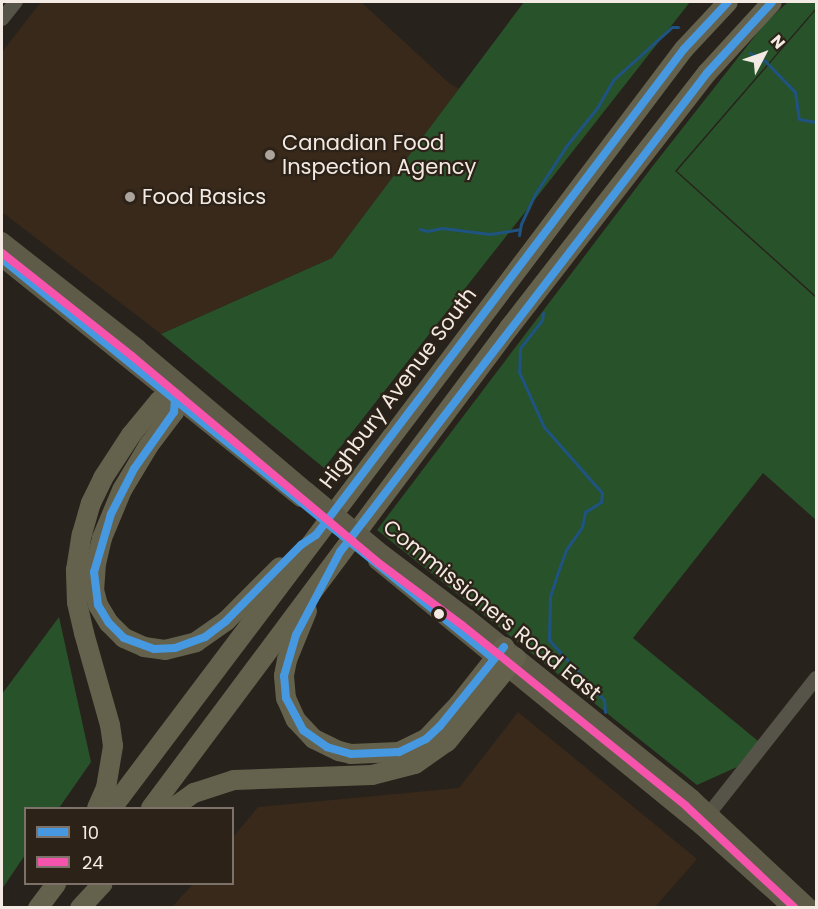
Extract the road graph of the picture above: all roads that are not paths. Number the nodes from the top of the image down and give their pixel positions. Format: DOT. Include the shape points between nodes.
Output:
graph roads {
  1 [pos="16,2"];
  2 [pos="728,2"];
  3 [pos="772,2"];
  4 [pos="2,19"];
  5 [pos="2,240"];
  6 [pos="2,259"];
  7 [pos="180,392"];
  8 [pos="316,535"];
  9 [pos="340,552"];
  10 [pos="505,658"];
  11 [pos="816,678"];
  12 [pos="97,807"];
  13 [pos="113,807"];
  14 [pos="152,807"];
  15 [pos="174,807"];
  16 [pos="704,820"];
  17 [pos="53,885"];
  18 [pos="94,885"];
  19 [pos="101,885"];
  20 [pos="38,908"];
  21 [pos="79,908"];
  22 [pos="791,908"];
  23 [pos="811,908"];
  1 -- 4 [label="street"];
  2 -- 8 [label="highway, Highbury Avenue South" via="684,49"];
  3 -- 9 [label="highway" via="707,73"];
  5 -- 7 [label="main road, Commissioners Road East"];
  6 -- 7 [label="main road, Commissioners Road East"];
  7 -- 8 [label="highway" via="174,412 122,490 96,562 94,590 98,605 120,635 144,647 165,650 205,637"];
  7 -- 10 [label="main road, Commissioners Road East"];
  7 -- 12 [label="highway" via="159,401 116,457 91,503 82,534 76,570 77,602 113,746 106,788"];
  8 -- 13 [label="highway, Highbury Avenue South"];
  9 -- 10 [label="highway" via="296,635 284,676 290,710 314,739 351,754 399,752 416,745 440,726"];
  9 -- 14 [label="highway"];
  10 -- 15 [label="highway" via="447,742 415,764 372,775 234,780 194,793"];
  10 -- 16 [label="main road, Commissioners Road East"];
  11 -- 16 [label="street"];
  16 -- 22 [label="main road, Commissioners Road East"];
  16 -- 23 [label="main road, Commissioners Road East"];
  17 -- 20 [label="highway"];
  18 -- 21 [label="highway"];
  19 -- 21 [label="highway"];
}
